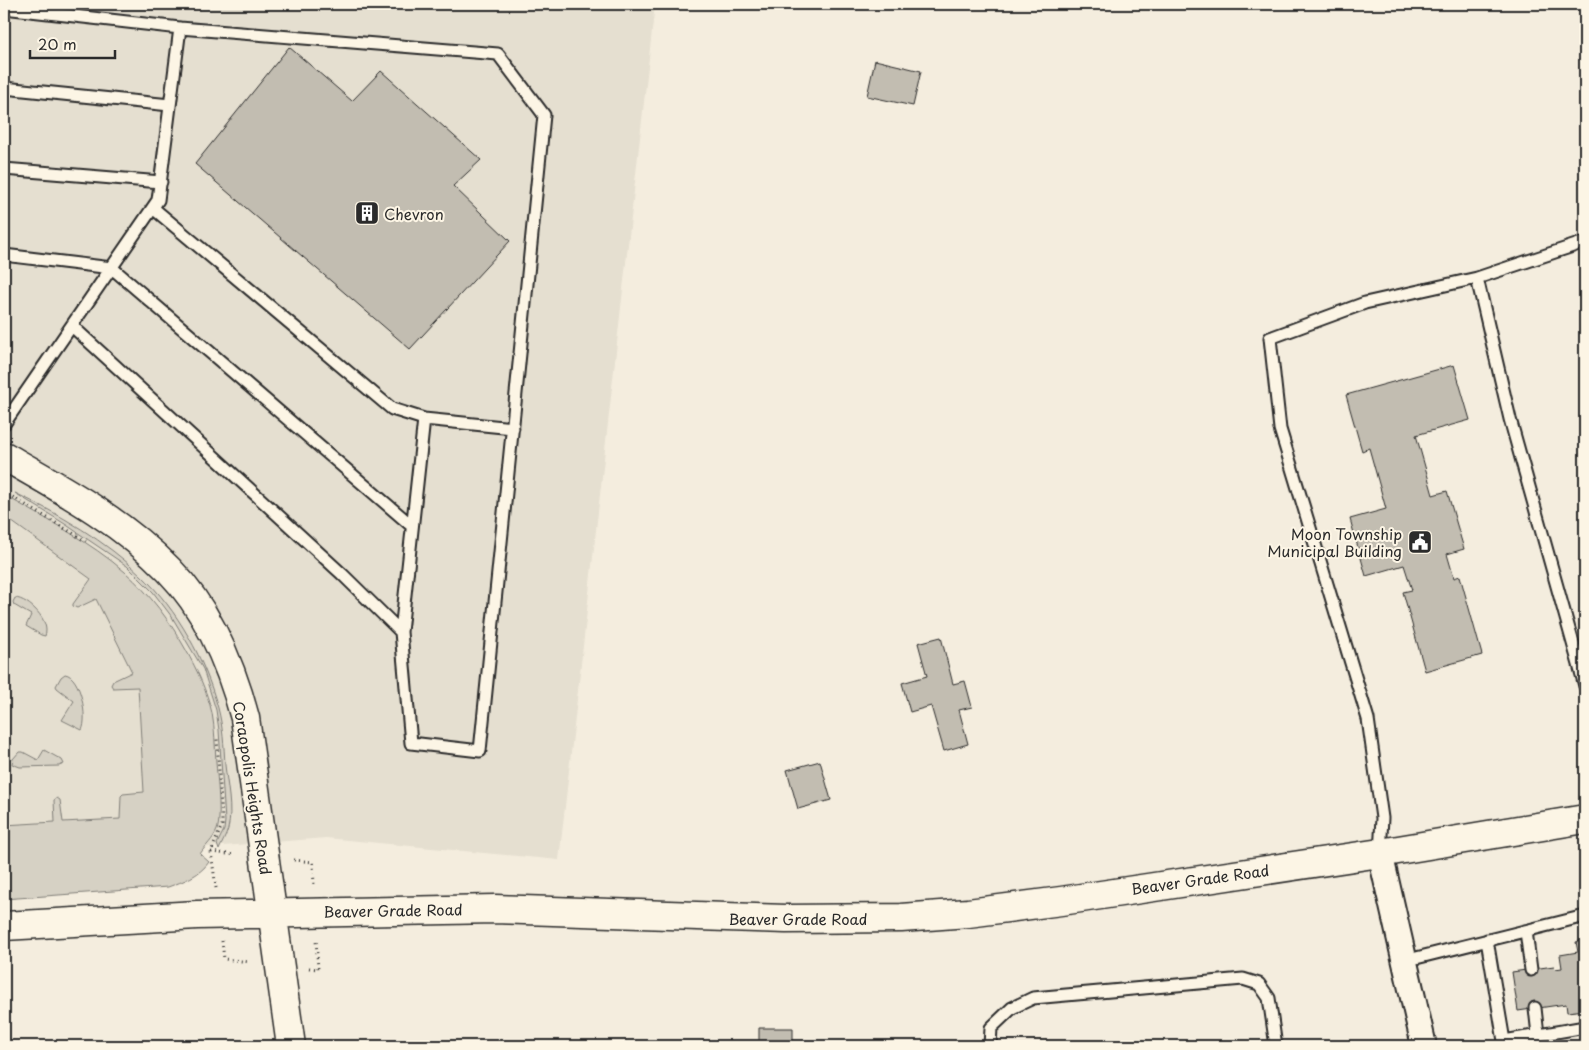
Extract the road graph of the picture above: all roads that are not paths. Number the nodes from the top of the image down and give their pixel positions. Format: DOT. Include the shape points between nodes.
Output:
graph roads {
  1 [pos="4,8"];
  2 [pos="180,28"];
  3 [pos="4,88"];
  4 [pos="170,105"];
  5 [pos="4,169"];
  6 [pos="161,182"];
  7 [pos="153,208"];
  8 [pos="1585,242"];
  9 [pos="4,255"];
  10 [pos="112,268"];
  11 [pos="1477,278"];
  12 [pos="72,326"];
  13 [pos="424,419"];
  14 [pos="4,424"];
  15 [pos="513,428"];
  16 [pos="4,456"];
  17 [pos="412,526"];
  18 [pos="401,632"];
  19 [pos="1585,686"];
  20 [pos="1585,819"];
  21 [pos="1380,853"];
  22 [pos="272,912"];
  23 [pos="1585,916"];
  24 [pos="4,926"];
  25 [pos="1526,931"];
  26 [pos="1487,940"];
  27 [pos="1404,961"];
  28 [pos="1531,970"];
  29 [pos="1535,1008"];
  30 [pos="1585,1027"];
  31 [pos="1538,1035"];
  32 [pos="291,1046"];
  33 [pos="990,1046"];
  34 [pos="1276,1046"];
  35 [pos="1424,1046"];
  1 -- 2 [label="lane"];
  2 -- 4 [label="lane"];
  2 -- 15 [label="lane" via="498,54 544,115"];
  3 -- 4 [label="lane"];
  4 -- 6 [label="lane"];
  5 -- 6 [label="lane"];
  6 -- 7 [label="lane"];
  7 -- 10 [label="lane"];
  7 -- 13 [label="lane" via="392,409"];
  8 -- 11 [label="lane"];
  9 -- 10 [label="lane"];
  10 -- 12 [label="lane"];
  10 -- 17 [label="lane"];
  11 -- 19 [label="lane" via="1510,419"];
  11 -- 21 [label="lane" via="1365,303 1270,338 1280,429 1368,719 1382,818"];
  12 -- 14 [label="lane"];
  12 -- 18 [label="lane"];
  13 -- 15 [label="lane"];
  13 -- 17 [label="lane"];
  15 -- 18 [label="lane" via="480,751 411,743"];
  16 -- 22 [label="main road, Coraopolis Heights Road" via="89,507 148,549 171,571 206,621 222,649 245,718"];
  17 -- 18 [label="lane"];
  20 -- 21 [label="main road, Beaver Grade Road"];
  21 -- 22 [label="main road, Beaver Grade Road" via="1061,901 901,918 786,920 495,909"];
  21 -- 27 [label="street"];
  22 -- 24 [label="main road, Beaver Grade Road"];
  22 -- 32 [label="main road, Coraopolis Heights Road"];
  23 -- 25 [label="lane"];
  25 -- 26 [label="lane"];
  25 -- 28 [label="lane"];
  26 -- 27 [label="lane"];
  26 -- 31 [label="lane" via="1504,1041"];
  27 -- 35 [label="street"];
  29 -- 31 [label="lane"];
  30 -- 31 [label="lane"];
  33 -- 34 [label="lane" via="991,1028 1012,1008 1033,998 1243,979 1259,984 1269,998"];
}
